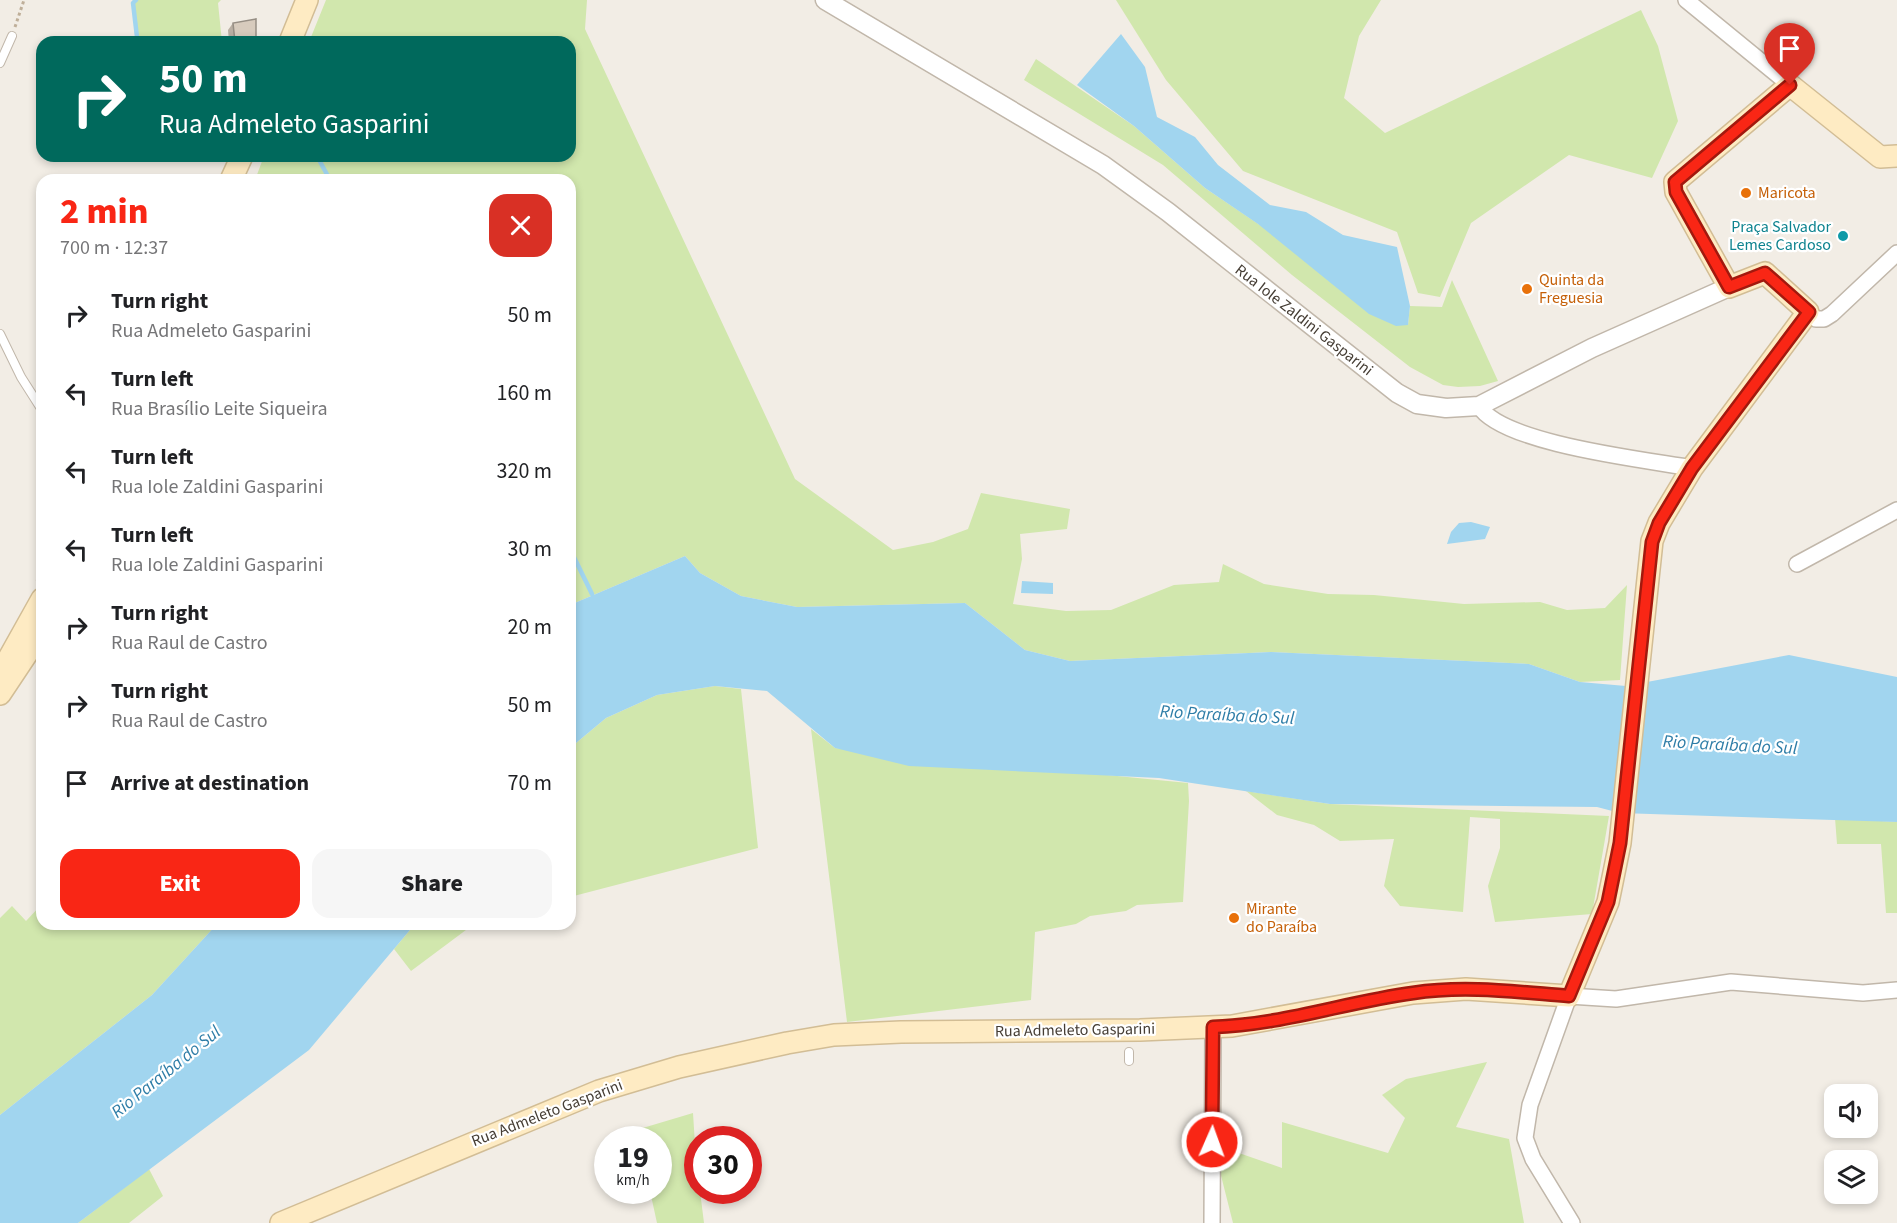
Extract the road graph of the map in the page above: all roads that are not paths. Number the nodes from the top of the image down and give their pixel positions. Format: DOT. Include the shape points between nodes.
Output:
graph roads {
  1 [pos="308,0"];
  2 [pos="319,0"];
  3 [pos="825,0"];
  4 [pos="1686,0"];
  5 [pos="12,36"];
  6 [pos="293,36"];
  7 [pos="304,36"];
  8 [pos="0,63"];
  9 [pos="1790,85"];
  10 [pos="1897,156"];
  11 [pos="1897,253"];
  12 [pos="1729,287"];
  13 [pos="1809,312"];
  14 [pos="0,334"];
  15 [pos="36,401"];
  16 [pos="1479,406"];
  17 [pos="1692,468"];
  18 [pos="1897,510"];
  19 [pos="1797,564"];
  20 [pos="36,610"];
  21 [pos="36,641"];
  22 [pos="0,674"];
  23 [pos="0,694"];
  24 [pos="1897,990"];
  25 [pos="1569,996"];
  26 [pos="1213,1027"];
  27 [pos="1129,1052"];
  28 [pos="1129,1061"];
  29 [pos="281,1223"];
  30 [pos="1212,1223"];
  31 [pos="1572,1223"];
  1 -- 6 [label="main road"];
  2 -- 7 [label="main road"];
  3 -- 16 [label="street, Rua Iole Zaldini Gasparini" via="1103,165 1397,393 1417,404"];
  4 -- 9 [label="street"];
  5 -- 8 [label="lane"];
  9 -- 10 [label="main road" via="1880,157"];
  9 -- 12 [label="main road" via="1675,182 1676,192"];
  11 -- 13 [label="street" via="1824,319 1816,319"];
  12 -- 13 [label="main road, Rua Iole Zaldini Gasparini" via="1765,273"];
  12 -- 16 [label="street, Rua Iole Zaldini Gasparini" via="1592,348"];
  13 -- 17 [label="main road"];
  14 -- 15 [label="lane"];
  16 -- 17 [label="street" via="1483,414 1539,439"];
  17 -- 25 [label="main road" via="1652,542 1620,843 1608,902"];
  18 -- 19 [label="street"];
  20 -- 22 [label="main road"];
  21 -- 23 [label="main road"];
  24 -- 25 [label="street, Rua Admeleto Gasparini" via="1863,993 1731,982 1624,999"];
  25 -- 26 [label="main road, Rua Admeleto Gasparini" via="1466,989 1413,993"];
  25 -- 31 [label="street" via="1530,1104 1526,1138 1533,1159"];
  26 -- 29 [label="main road, Rua Admeleto Gasparini" via="901,1032 834,1035 787,1043 599,1090"];
  26 -- 30 [label="street"];
  27 -- 28 [label="lane"];
}
